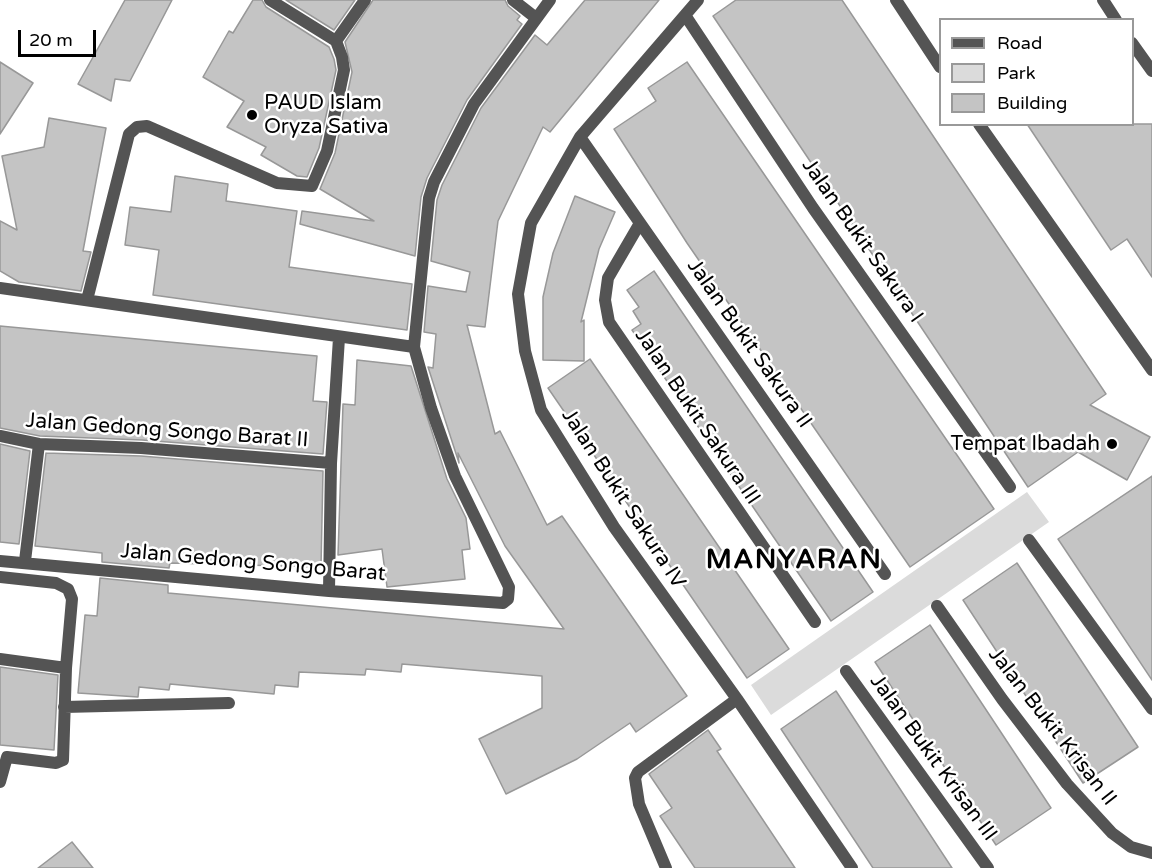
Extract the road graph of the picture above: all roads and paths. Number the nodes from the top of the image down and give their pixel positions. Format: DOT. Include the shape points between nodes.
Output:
graph roads {
  1 [pos="270,0"];
  2 [pos="365,0"];
  3 [pos="513,0"];
  4 [pos="550,0"];
  5 [pos="698,0"];
  6 [pos="896,0"];
  7 [pos="1103,0"];
  8 [pos="685,15"];
  9 [pos="536,18"];
  10 [pos="1115,18"];
  11 [pos="336,41"];
  12 [pos="1134,46"];
  13 [pos="939,65"];
  14 [pos="1152,71"];
  15 [pos="980,126"];
  16 [pos="580,137"];
  17 [pos="640,223"];
  18 [pos="0,288"];
  19 [pos="87,300"];
  20 [pos="339,338"];
  21 [pos="414,347"];
  22 [pos="1152,370"];
  23 [pos="0,436"];
  24 [pos="39,444"];
  25 [pos="331,464"];
  26 [pos="1010,487"];
  27 [pos="1029,540"];
  28 [pos="0,561"];
  29 [pos="26,561"];
  30 [pos="885,574"];
  31 [pos="0,577"];
  32 [pos="329,591"];
  33 [pos="937,606"];
  34 [pos="815,622"];
  35 [pos="0,659"];
  36 [pos="66,668"];
  37 [pos="846,671"];
  38 [pos="737,699"];
  39 [pos="229,703"];
  40 [pos="64,707"];
  41 [pos="1152,709"];
  42 [pos="2,772"];
  43 [pos="1152,853"];
  44 [pos="666,868"];
  45 [pos="852,868"];
  46 [pos="988,868"];
  1 -- 11 [label="street"];
  2 -- 11 [label="street"];
  3 -- 9 [label="street"];
  4 -- 9 [label="street"];
  5 -- 8 [label="street, Jalan Bukit Sakura IV"];
  6 -- 13 [label="street"];
  7 -- 10 [label="street"];
  8 -- 16 [label="street, Jalan Bukit Sakura IV"];
  8 -- 26 [label="street, Jalan Bukit Sakura I" via="813,208"];
  9 -- 21 [label="street" via="474,104 434,182 429,198"];
  11 -- 19 [label="street" via="344,70 327,151 312,186 277,183 147,126 137,127 129,135"];
  12 -- 14 [label="street"];
  15 -- 22 [label="street"];
  16 -- 17 [label="street, Jalan Bukit Sakura II"];
  16 -- 38 [label="street, Jalan Bukit Sakura IV" via="531,223 522,266 518,294 525,351 541,410 614,527"];
  17 -- 30 [label="street, Jalan Bukit Sakura II"];
  17 -- 34 [label="street, Jalan Bukit Sakura III" via="608,278 605,300 609,322"];
  18 -- 19 [label="street"];
  19 -- 20 [label="street"];
  20 -- 21 [label="street"];
  20 -- 25 [label="street"];
  21 -- 32 [label="street, Jalan Gedong Songo Barat" via="455,476 508,588 508,599 503,603"];
  23 -- 24 [label="street, Jalan Gedong Songo Barat II"];
  24 -- 25 [label="street, Jalan Gedong Songo Barat II"];
  24 -- 29 [label="street"];
  25 -- 32 [label="street"];
  27 -- 41 [label="street"];
  28 -- 29 [label="street, Jalan Gedong Songo Barat"];
  29 -- 32 [label="street, Jalan Gedong Songo Barat"];
  31 -- 36 [label="street" via="56,583 68,589 72,599"];
  33 -- 43 [label="street, Jalan Bukit Krisan II" via="1067,784 1112,833 1131,847"];
  35 -- 36 [label="street"];
  36 -- 40 [label="street"];
  37 -- 46 [label="street, Jalan Bukit Krisan III"];
  38 -- 44 [label="street" via="635,778 639,804"];
  38 -- 45 [label="street, Jalan Bukit Sakura IV"];
  39 -- 40 [label="street"];
  40 -- 42 [label="street" via="62,762 9,757"];
}
